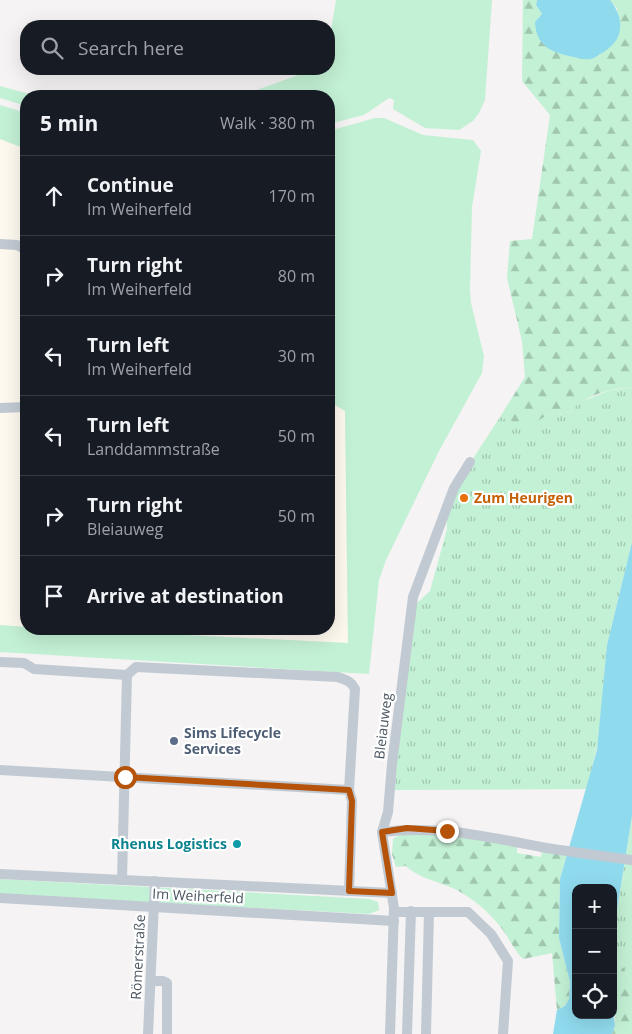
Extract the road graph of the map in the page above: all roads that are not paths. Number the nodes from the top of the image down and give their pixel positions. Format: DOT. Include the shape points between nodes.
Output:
graph roads {
  1 [pos="0,244"];
  2 [pos="20,247"];
  3 [pos="20,406"];
  4 [pos="0,408"];
  5 [pos="470,462"];
  6 [pos="0,662"];
  7 [pos="128,675"];
  8 [pos="0,770"];
  9 [pos="125,777"];
  10 [pos="349,790"];
  11 [pos="382,832"];
  12 [pos="632,860"];
  13 [pos="0,874"];
  14 [pos="122,880"];
  15 [pos="155,881"];
  16 [pos="349,891"];
  17 [pos="392,893"];
  18 [pos="0,898"];
  19 [pos="154,907"];
  20 [pos="411,911"];
  21 [pos="429,912"];
  22 [pos="394,917"];
  23 [pos="150,981"];
  24 [pos="148,1034"];
  25 [pos="167,1034"];
  26 [pos="390,1034"];
  27 [pos="407,1034"];
  28 [pos="426,1034"];
  29 [pos="502,1034"];
  1 -- 2 [label="street"];
  3 -- 4 [label="street"];
  5 -- 11 [label="street, Bleiauweg" via="454,488 413,597 388,812"];
  6 -- 7 [label="street" via="24,663 34,669"];
  7 -- 9 [label="street"];
  7 -- 10 [label="street" via="136,667 348,680 355,689"];
  8 -- 9 [label="street"];
  9 -- 10 [label="street"];
  9 -- 14 [label="street"];
  10 -- 16 [label="street" via="352,801"];
  11 -- 12 [label="street" via="407,828 447,831"];
  11 -- 17 [label="street"];
  13 -- 14 [label="street, Im Weiherfeld"];
  14 -- 15 [label="street, Im Weiherfeld"];
  15 -- 16 [label="street, Im Weiherfeld"];
  15 -- 19 [label="street, Römerstraße"];
  16 -- 17 [label="street, Im Weiherfeld"];
  17 -- 22 [label="street"];
  18 -- 19 [label="street, Im Weiherfeld"];
  19 -- 22 [label="street, Im Weiherfeld"];
  19 -- 23 [label="street, Römerstraße"];
  20 -- 21 [label="street, Im Weiherfeld"];
  20 -- 22 [label="street, Im Weiherfeld"];
  20 -- 27 [label="street"];
  21 -- 28 [label="street"];
  21 -- 29 [label="street, Im Weiherfeld" via="468,912 491,934 508,961"];
  22 -- 26 [label="street"];
  23 -- 24 [label="street, Römerstraße"];
  23 -- 25 [label="street" via="167,984"];
}
